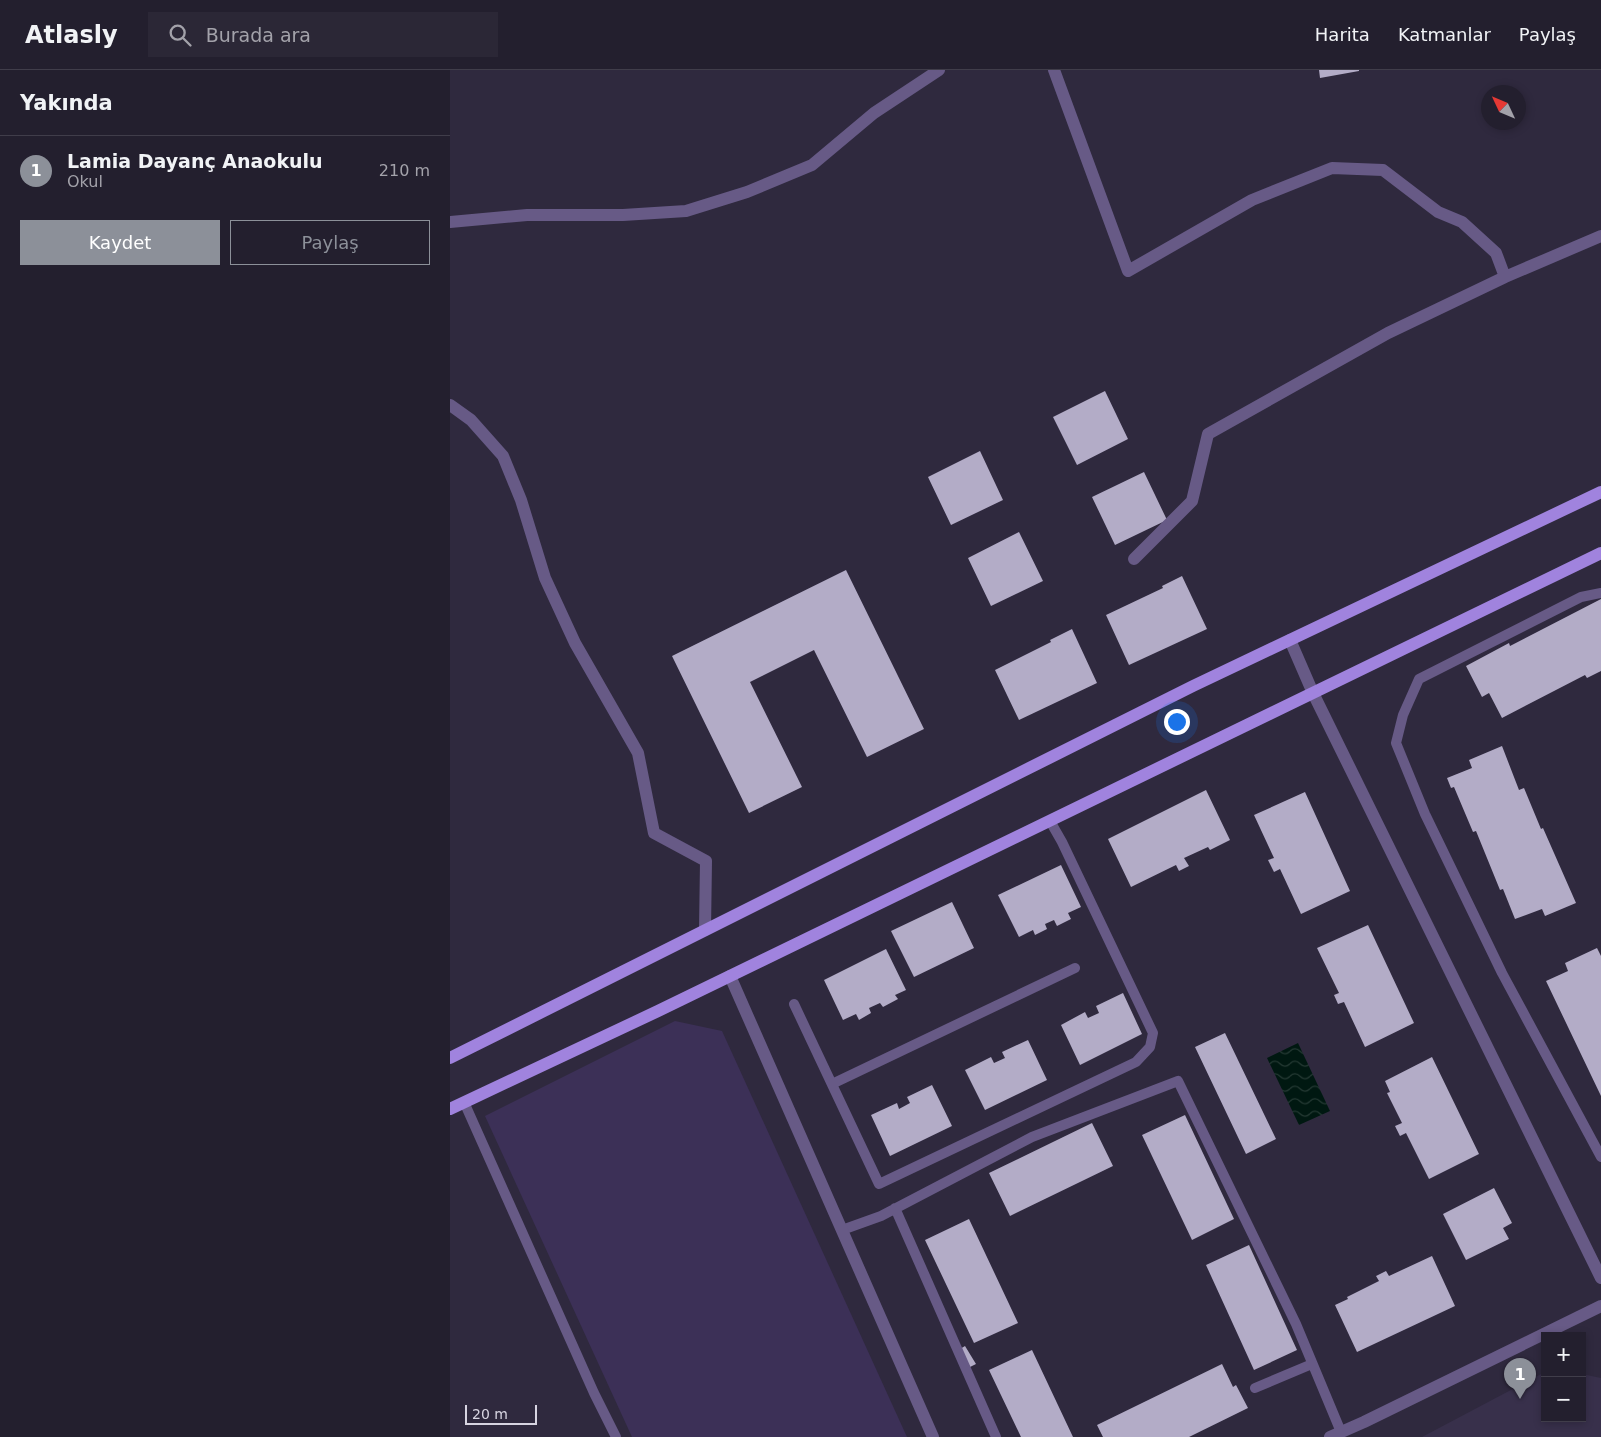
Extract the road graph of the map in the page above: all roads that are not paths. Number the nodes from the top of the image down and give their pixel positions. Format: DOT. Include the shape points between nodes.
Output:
graph roads {
  1 [pos="939,70"];
  2 [pos="1054,70"];
  3 [pos="450,222"];
  4 [pos="1601,236"];
  5 [pos="1505,277"];
  6 [pos="450,406"];
  7 [pos="1601,492"];
  8 [pos="1601,553"];
  9 [pos="1134,559"];
  10 [pos="1601,593"];
  11 [pos="1290,640"];
  12 [pos="1313,693"];
  13 [pos="1050,821"];
  14 [pos="705,930"];
  15 [pos="1076,968"];
  16 [pos="730,976"];
  17 [pos="794,1004"];
  18 [pos="450,1058"];
  19 [pos="832,1084"];
  20 [pos="464,1102"];
  21 [pos="450,1109"];
  22 [pos="1601,1157"];
  23 [pos="895,1208"];
  24 [pos="842,1230"];
  25 [pos="1601,1278"];
  26 [pos="1601,1306"];
  27 [pos="1312,1364"];
  28 [pos="1255,1388"];
  29 [pos="1335,1435"];
  30 [pos="616,1437"];
  31 [pos="933,1437"];
  32 [pos="996,1437"];
  1 -- 3 [label="street" via="874,113 812,165 747,192 686,211 527,215"];
  2 -- 5 [label="street" via="1128,271 1252,200 1332,168 1383,170 1438,212 1462,222 1496,253"];
  4 -- 5 [label="street"];
  5 -- 9 [label="street" via="1388,333 1208,434 1192,501"];
  6 -- 14 [label="street" via="471,420 503,456 521,500 545,578 575,643 638,753 654,833 706,862"];
  7 -- 11 [label="main road"];
  8 -- 12 [label="main road"];
  10 -- 22 [label="lane" via="1581,597 1419,679 1403,715 1396,743 1425,814 1502,974"];
  11 -- 12 [label="street"];
  11 -- 14 [label="main road"];
  12 -- 13 [label="main road"];
  12 -- 25 [label="street"];
  13 -- 16 [label="main road"];
  13 -- 19 [label="lane" via="1153,1033 1150,1047 1136,1062 879,1184"];
  14 -- 18 [label="main road"];
  15 -- 19 [label="lane"];
  16 -- 20 [label="main road"];
  16 -- 24 [label="street"];
  17 -- 19 [label="lane"];
  20 -- 21 [label="main road"];
  20 -- 30 [label="lane"];
  23 -- 24 [label="lane"];
  23 -- 27 [label="lane" via="1032,1137 1178,1081"];
  23 -- 32 [label="lane"];
  24 -- 31 [label="street"];
  26 -- 29 [label="street"];
  27 -- 28 [label="lane"];
  27 -- 29 [label="lane"];
}
